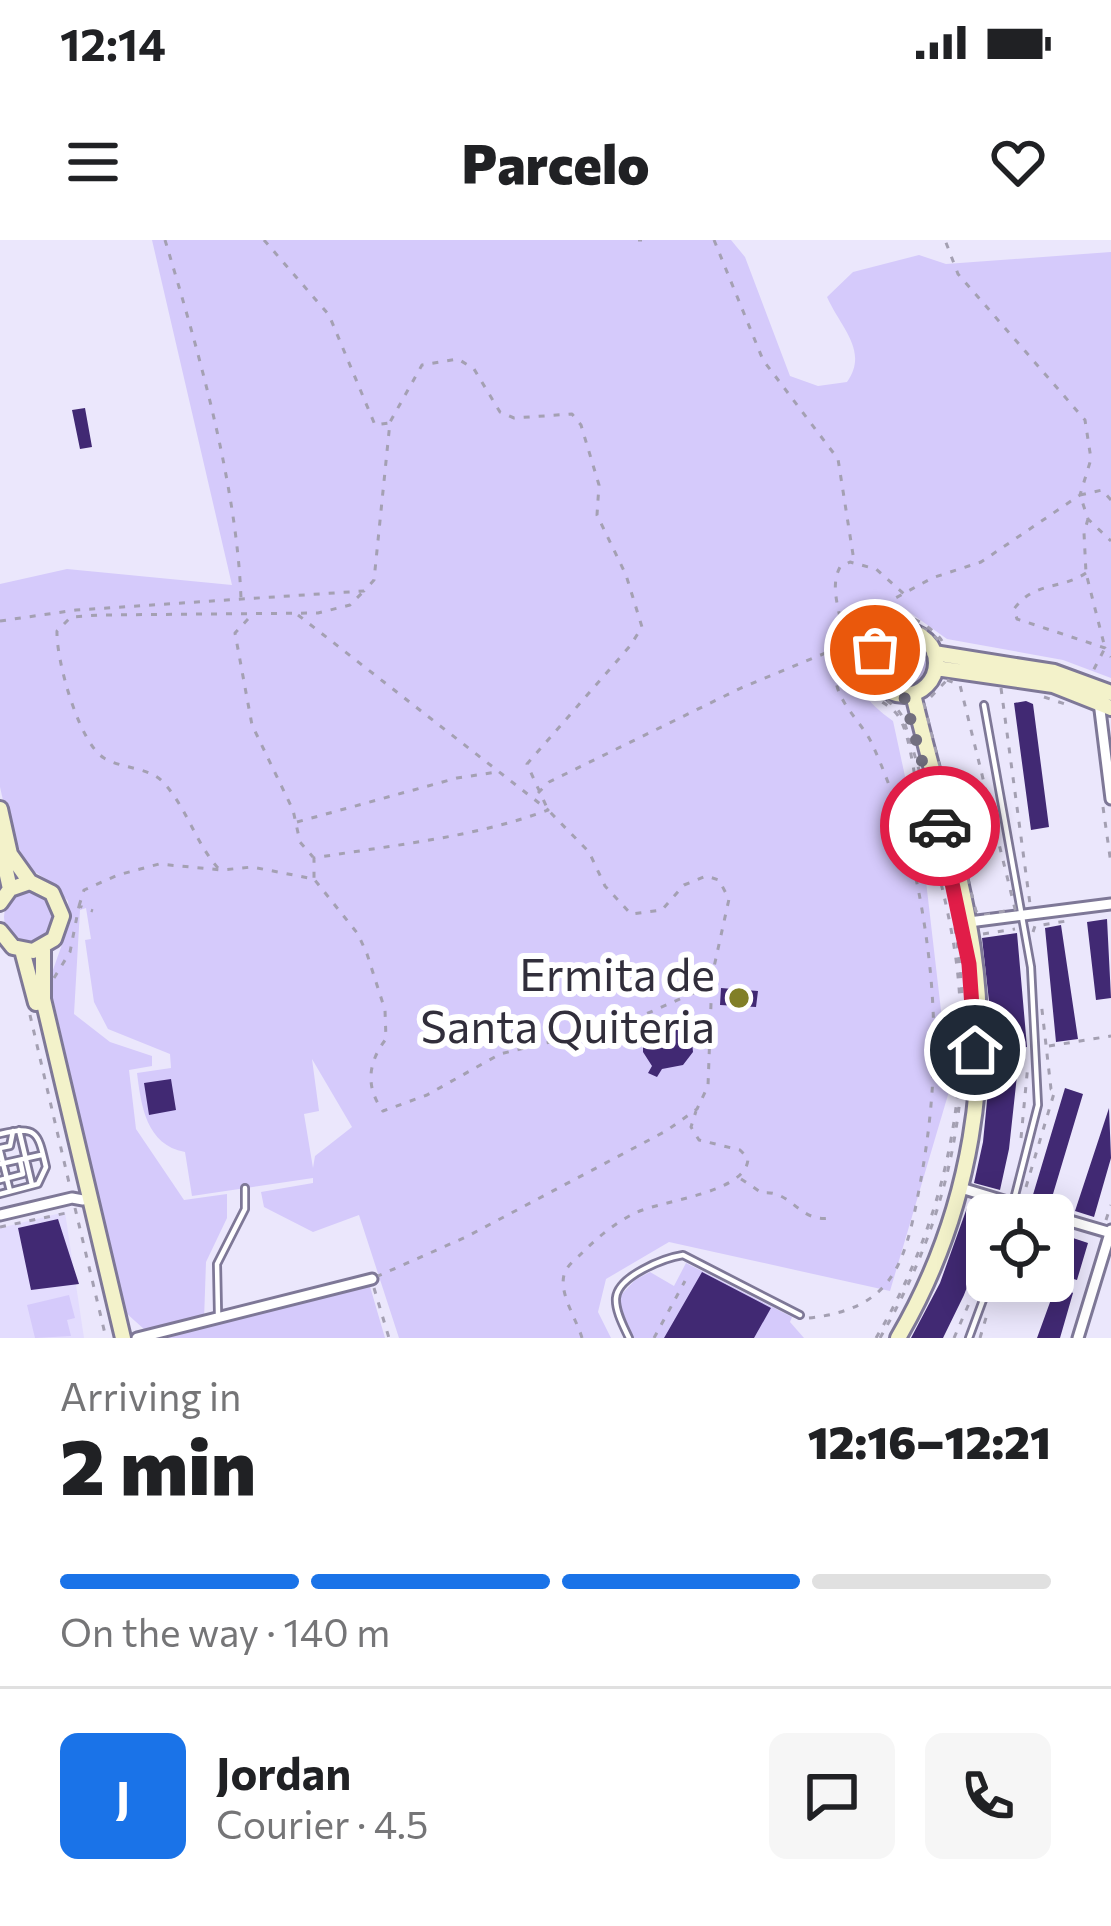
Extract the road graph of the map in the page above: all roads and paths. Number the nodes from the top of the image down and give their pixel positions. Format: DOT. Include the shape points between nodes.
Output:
graph roads {
  1 [pos="165,240"];
  2 [pos="264,240"];
  3 [pos="714,240"];
  4 [pos="945,240"];
  5 [pos="390,422"];
  6 [pos="1080,495"];
  7 [pos="1111,500"];
  8 [pos="1088,519"];
  9 [pos="1111,541"];
  10 [pos="854,562"];
  11 [pos="1086,573"];
  12 [pos="364,591"];
  13 [pos="904,594"];
  14 [pos="241,599"];
  15 [pos="888,608"];
  16 [pos="76,610"];
  17 [pos="296,614"];
  18 [pos="251,616"];
  19 [pos="71,617"];
  20 [pos="883,618"];
  21 [pos="0,620"];
  22 [pos="842,629"];
  23 [pos="884,638"];
  24 [pos="1105,648"];
  25 [pos="938,655"];
  26 [pos="1111,657"];
  27 [pos="1102,679"];
  28 [pos="1012,689"];
  29 [pos="961,690"];
  30 [pos="909,695"];
  31 [pos="1037,695"];
  32 [pos="1107,701"];
  33 [pos="984,705"];
  34 [pos="1077,708"];
  35 [pos="499,771"];
  36 [pos="538,793"];
  37 [pos="1111,799"];
  38 [pos="0,809"];
  39 [pos="548,810"];
  40 [pos="295,822"];
  41 [pos="0,844"];
  42 [pos="314,858"];
  43 [pos="219,869"];
  44 [pos="314,879"];
  45 [pos="30,882"];
  46 [pos="10,890"];
  47 [pos="0,903"];
  48 [pos="1111,904"];
  49 [pos="80,906"];
  50 [pos="93,911"];
  51 [pos="1089,917"];
  52 [pos="1028,923"];
  53 [pos="974,928"];
  54 [pos="2,938"];
  55 [pos="1021,941"];
  56 [pos="43,947"];
  57 [pos="22,950"];
  58 [pos="712,976"];
  59 [pos="54,978"];
  60 [pos="1041,1000"];
  61 [pos="28,1006"];
  62 [pos="1111,1036"];
  63 [pos="1047,1046"];
  64 [pos="1028,1049"];
  65 [pos="697,1109"];
  66 [pos="16,1130"];
  67 [pos="0,1134"];
  68 [pos="1021,1137"];
  69 [pos="0,1150"];
  70 [pos="43,1155"];
  71 [pos="23,1159"];
  72 [pos="1,1163"];
  73 [pos="740,1178"];
  74 [pos="3,1180"];
  75 [pos="32,1186"];
  76 [pos="245,1188"];
  77 [pos="961,1188"];
  78 [pos="10,1191"];
  79 [pos="0,1193"];
  80 [pos="979,1194"];
  81 [pos="1019,1194"];
  82 [pos="1020,1194"];
  83 [pos="78,1199"];
  84 [pos="1111,1204"];
  85 [pos="70,1212"];
  86 [pos="0,1215"];
  87 [pos="830,1218"];
  88 [pos="1074,1221"];
  89 [pos="1097,1222"];
  90 [pos="0,1227"];
  91 [pos="1111,1232"];
  92 [pos="372,1279"];
  93 [pos="685,1281"];
  94 [pos="970,1302"];
  95 [pos="982,1302"];
  96 [pos="116,1305"];
  97 [pos="800,1315"];
  98 [pos="219,1317"];
  99 [pos="110,1338"];
  100 [pos="124,1338"];
  101 [pos="137,1338"];
  102 [pos="389,1338"];
  103 [pos="582,1338"];
  104 [pos="628,1338"];
  105 [pos="654,1338"];
  106 [pos="878,1338"];
  107 [pos="895,1338"];
  108 [pos="954,1338"];
  109 [pos="969,1338"];
  110 [pos="1078,1338"];
  1 -- 14 [label="path" via="195,340 240,554"];
  2 -- 5 [label="path" via="329,315 375,425"];
  3 -- 10 [label="path" via="764,360 838,459"];
  4 -- 6 [label="path" via="958,274 1085,420 1091,459"];
  5 -- 12 [label="path" via="374,580"];
  5 -- 36 [label="path" via="422,365 458,359 474,369 500,412 572,414 581,424 599,485 597,515 642,627 527,764"];
  6 -- 7 [label="path" via="1102,490"];
  6 -- 8 [label="path"];
  6 -- 13 [label="path" via="981,562"];
  8 -- 9 [label="path"];
  8 -- 11 [label="path"];
  10 -- 13 [label="path"];
  10 -- 22 [label="path" via="836,574"];
  11 -- 24 [label="path"];
  11 -- 24 [label="path" via="1025,593 1016,619"];
  12 -- 14 [label="path"];
  12 -- 17 [label="path" via="350,605"];
  13 -- 15 [label="path"];
  14 -- 16 [label="path"];
  15 -- 20 [label="path"];
  15 -- 25 [label="path" via="929,626"];
  15 -- 106 [label="path" via="871,616 859,673 900,720 957,968 961,1054 937,1200"];
  16 -- 19 [label="path"];
  16 -- 21 [label="path"];
  17 -- 18 [label="path"];
  17 -- 35 [label="path"];
  18 -- 19 [label="path"];
  18 -- 40 [label="path" via="235,633 243,690"];
  19 -- 43 [label="path" via="57,631 57,648 94,751 159,776"];
  20 -- 23 [label="path"];
  20 -- 106 [label="path" via="872,622 863,670 875,693 903,715 955,928 965,1038 943,1195"];
  22 -- 36 [label="path" via="828,652"];
  22 -- 97 [label="path" via="838,691 875,750 920,898 935,989 935,1089 913,1220 885,1288 824,1316"];
  23 -- 25 [label="street" via="913,632"];
  23 -- 30 [label="street" via="874,676 883,688"];
  24 -- 26 [label="path"];
  24 -- 27 [label="path" via="1091,676"];
  25 -- 30 [label="street" via="924,688"];
  25 -- 32 [label="street"];
  28 -- 52 [label="path" via="1000,687"];
  29 -- 29 [label="path" via="1015,909 980,916 924,704 947,680"];
  30 -- 53 [label="street"];
  30 -- 107 [label="street" via="962,917 975,1050 952,1201"];
  31 -- 34 [label="path"];
  32 -- 37 [label="street"];
  33 -- 52 [label="lane"];
  35 -- 39 [label="path"];
  35 -- 40 [label="path"];
  36 -- 39 [label="path"];
  38 -- 45 [label="street" via="10,854"];
  39 -- 42 [label="path" via="515,823"];
  39 -- 58 [label="path" via="632,914 662,910 706,876 718,880 729,899"];
  40 -- 42 [label="path"];
  41 -- 46 [label="street"];
  42 -- 44 [label="path"];
  43 -- 44 [label="path"];
  43 -- 49 [label="path" via="159,864 84,890"];
  44 -- 58 [label="path" via="358,934 380,989 386,1039 369,1076 383,1111 500,1054 621,1025 698,991"];
  45 -- 46 [label="street"];
  45 -- 56 [label="street" via="52,893 62,916"];
  46 -- 47 [label="street"];
  48 -- 52 [label="street"];
  49 -- 50 [label="path"];
  49 -- 59 [label="path" via="70,952"];
  51 -- 52 [label="path"];
  52 -- 53 [label="street"];
  52 -- 53 [label="path"];
  52 -- 55 [label="path"];
  52 -- 81 [label="lane" via="1038,1105"];
  53 -- 77 [label="street" via="977,1103"];
  54 -- 57 [label="street"];
  56 -- 57 [label="street"];
  56 -- 96 [label="street" via="44,999"];
  57 -- 83 [label="street"];
  58 -- 65 [label="path" via="708,1086"];
  60 -- 63 [label="path"];
  61 -- 83 [label="path"];
  62 -- 63 [label="path"];
  63 -- 82 [label="path" via="1055,1090"];
  64 -- 68 [label="path"];
  65 -- 73 [label="path" via="691,1126 699,1141 748,1158"];
  65 -- 92 [label="path" via="466,1237"];
  66 -- 67 [label="lane"];
  66 -- 69 [label="lane"];
  66 -- 70 [label="lane" via="36,1135"];
  66 -- 71 [label="lane"];
  69 -- 72 [label="lane"];
  70 -- 71 [label="lane"];
  70 -- 75 [label="lane" via="45,1175"];
  71 -- 72 [label="lane"];
  71 -- 74 [label="lane" via="23,1174"];
  71 -- 75 [label="lane"];
  72 -- 74 [label="lane"];
  73 -- 87 [label="path" via="785,1196 801,1214"];
  73 -- 103 [label="path" via="634,1214 571,1263 563,1276"];
  74 -- 78 [label="lane"];
  75 -- 78 [label="lane"];
  76 -- 98 [label="lane" via="245,1209 218,1264"];
  77 -- 80 [label="street"];
  77 -- 107 [label="street" via="934,1265"];
  78 -- 79 [label="lane"];
  83 -- 86 [label="street"];
  83 -- 99 [label="street"];
  83 -- 99 [label="path"];
  84 -- 89 [label="path"];
  85 -- 90 [label="path"];
  88 -- 91 [label="street"];
  91 -- 110 [label="street"];
  92 -- 98 [label="street"];
  92 -- 102 [label="path"];
  93 -- 105 [label="path"];
  94 -- 108 [label="path"];
  95 -- 109 [label="lane"];
  96 -- 100 [label="street"];
  96 -- 101 [label="street"];
  97 -- 104 [label="lane" via="683,1255 617,1292"];
  98 -- 101 [label="street"];
}
